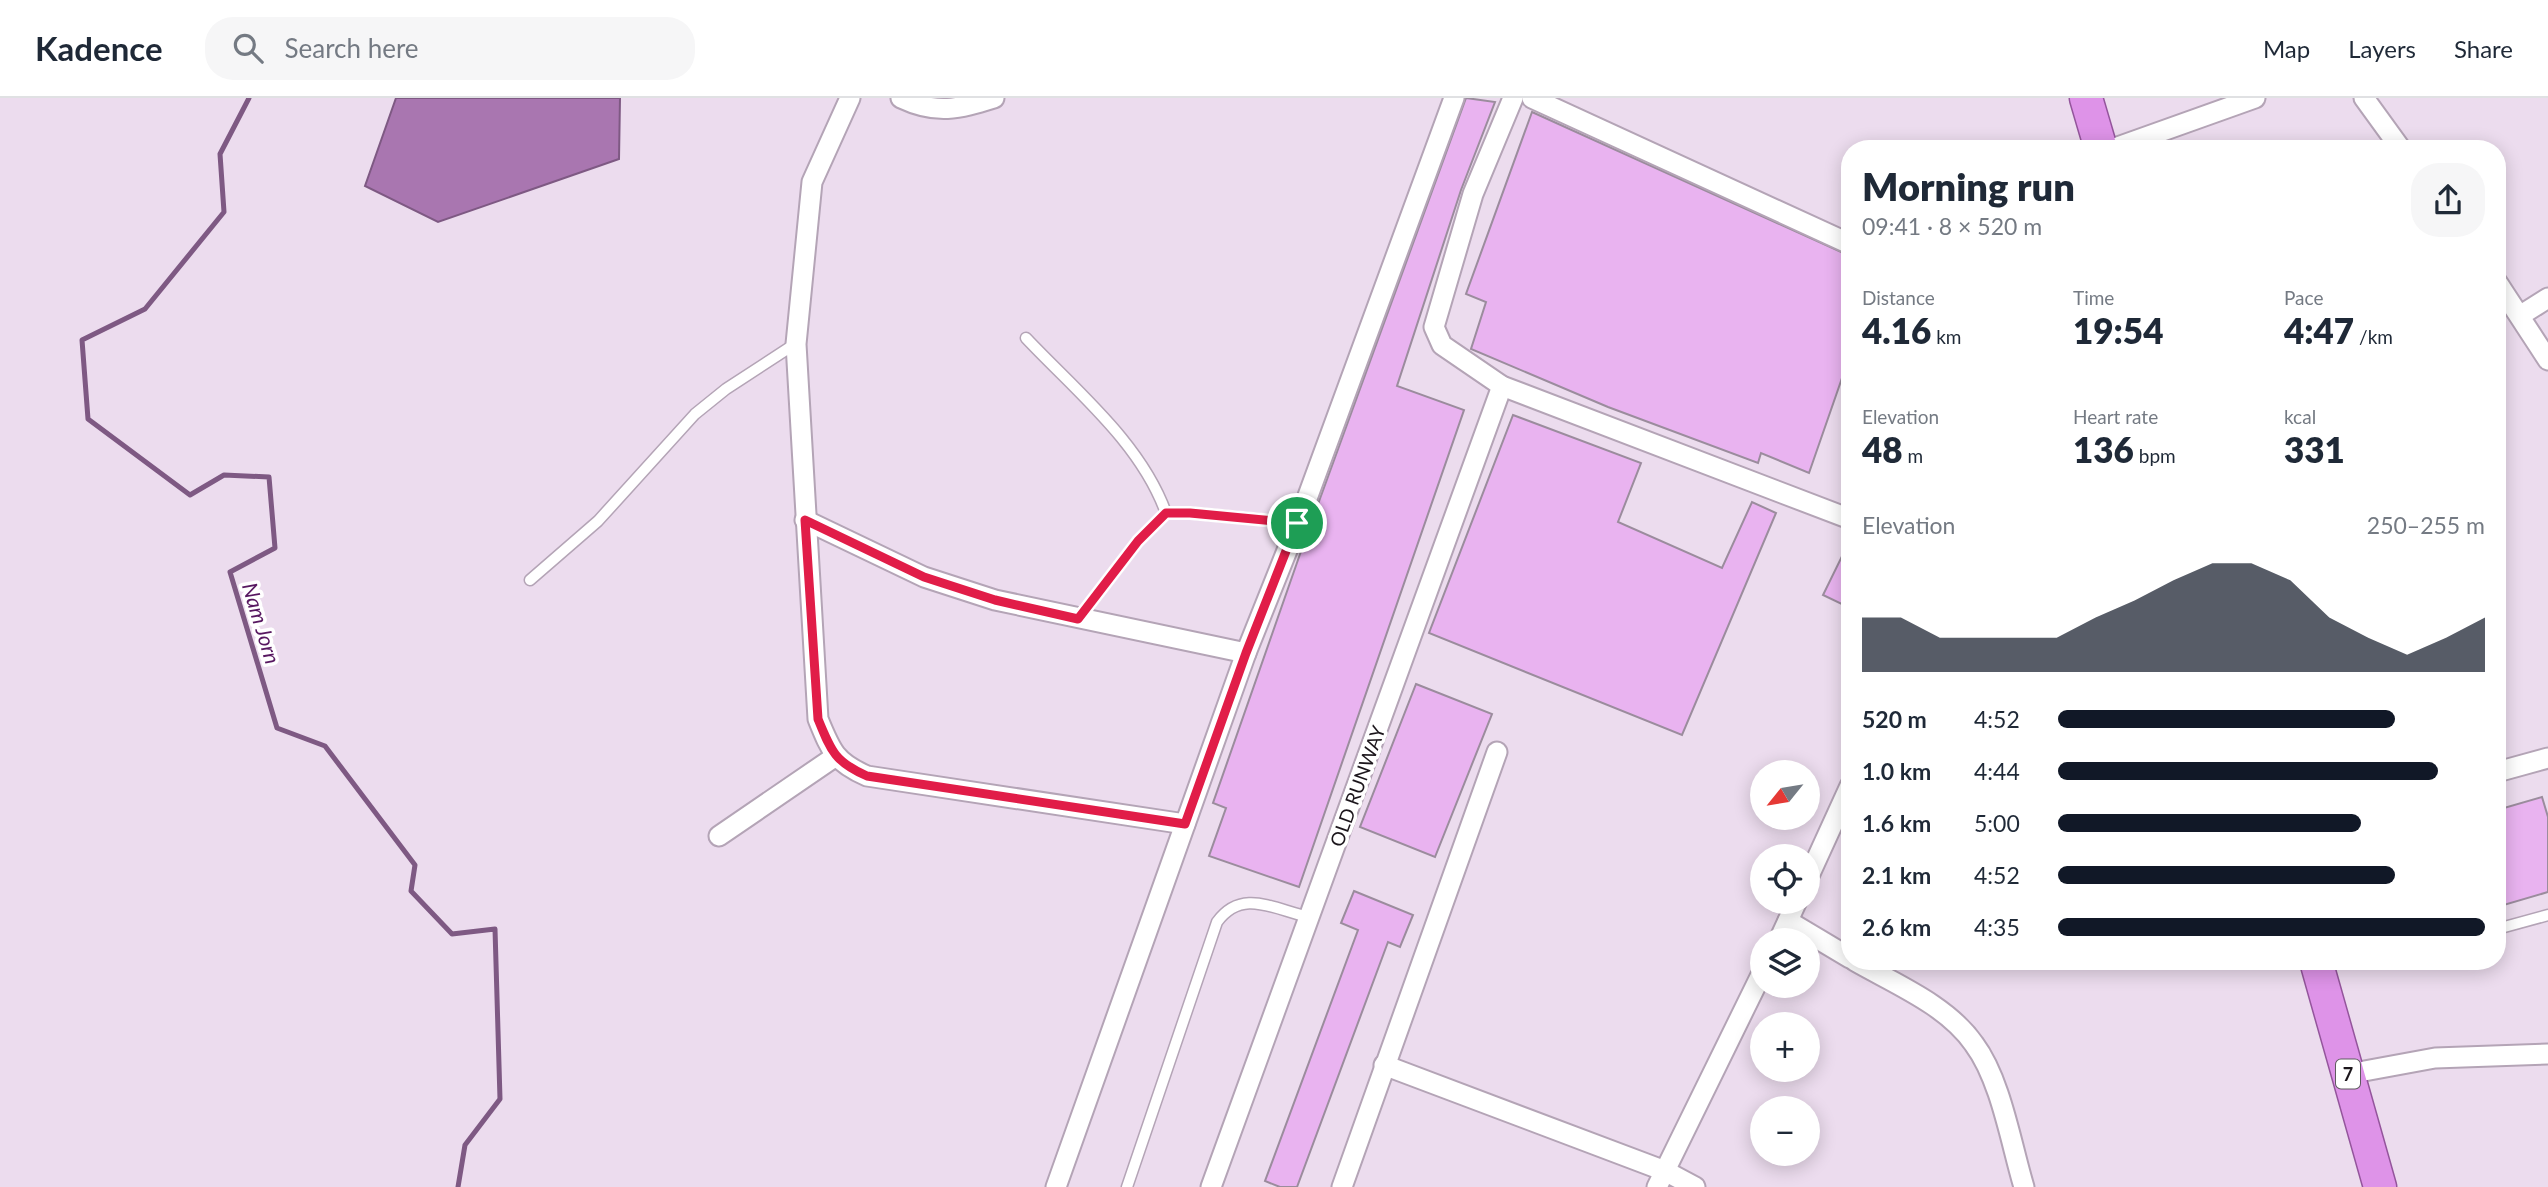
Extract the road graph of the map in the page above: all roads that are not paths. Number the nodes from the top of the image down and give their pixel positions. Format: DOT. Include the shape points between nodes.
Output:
graph roads {
  1 [pos="850,98"];
  2 [pos="901,98"];
  3 [pos="994,98"];
  4 [pos="1454,98"];
  5 [pos="1513,98"];
  6 [pos="1532,98"];
  7 [pos="2087,98"];
  8 [pos="2255,98"];
  9 [pos="2364,98"];
  10 [pos="2099,140"];
  11 [pos="2137,140"];
  12 [pos="2394,140"];
  13 [pos="1841,240"];
  14 [pos="2506,294"];
  15 [pos="2548,298"];
  16 [pos="2521,315"];
  17 [pos="1026,338"];
  18 [pos="796,344"];
  19 [pos="2548,360"];
  20 [pos="1502,386"];
  21 [pos="1166,513"];
  22 [pos="1841,516"];
  23 [pos="805,520"];
  24 [pos="1297,523"];
  25 [pos="530,580"];
  26 [pos="1078,619"];
  27 [pos="1246,653"];
  28 [pos="1497,752"];
  29 [pos="836,756"];
  30 [pos="2548,758"];
  31 [pos="2506,770"];
  32 [pos="1841,806"];
  33 [pos="1185,824"];
  34 [pos="719,836"];
  35 [pos="1820,852"];
  36 [pos="1791,914"];
  37 [pos="2548,915"];
  38 [pos="1309,918"];
  39 [pos="1788,921"];
  40 [pos="2506,927"];
  41 [pos="1785,928"];
  42 [pos="1841,953"];
  43 [pos="1870,970"];
  44 [pos="2319,970"];
  45 [pos="1750,997"];
  46 [pos="2548,1054"];
  47 [pos="1384,1065"];
  48 [pos="2348,1074"];
  49 [pos="1661,1179"];
  50 [pos="1056,1187"];
  51 [pos="1127,1187"];
  52 [pos="1211,1187"];
  53 [pos="1342,1187"];
  54 [pos="1695,1187"];
  55 [pos="2024,1187"];
  56 [pos="2380,1187"];
  1 -- 18 [label="street" via="812,182"];
  2 -- 3 [label="street" via="920,107 956,110"];
  4 -- 24 [label="street"];
  5 -- 20 [label="street" via="1473,194 1434,327 1441,345"];
  6 -- 13 [label="street"];
  7 -- 10 [label="highway"];
  8 -- 11 [label="street"];
  9 -- 12 [label="street"];
  14 -- 16 [label="street"];
  15 -- 16 [label="street"];
  16 -- 19 [label="street"];
  17 -- 21 [label="lane" via="1136,456"];
  18 -- 23 [label="street"];
  18 -- 25 [label="lane" via="726,388 695,414 598,521"];
  20 -- 22 [label="street"];
  20 -- 38 [label="street, OLD RUNWAY"];
  21 -- 24 [label="lane"];
  21 -- 26 [label="lane" via="1138,541"];
  23 -- 26 [label="street" via="924,577 995,600"];
  23 -- 29 [label="street" via="818,719"];
  24 -- 27 [label="street"];
  26 -- 27 [label="street"];
  27 -- 33 [label="street"];
  28 -- 47 [label="street"];
  29 -- 33 [label="street" via="845,766 867,776"];
  29 -- 34 [label="street"];
  30 -- 31 [label="street"];
  32 -- 35 [label="street"];
  33 -- 50 [label="street"];
  36 -- 39 [label="street"];
  37 -- 40 [label="lane"];
  38 -- 51 [label="lane" via="1245,901 1228,907 1217,922"];
  38 -- 52 [label="street, OLD RUNWAY"];
  39 -- 41 [label="street"];
  39 -- 42 [label="street"];
  43 -- 55 [label="street" via="1945,1014 1975,1044 1994,1085"];
  44 -- 48 [label="highway, 7"];
  45 -- 49 [label="street"];
  46 -- 48 [label="street" via="2435,1058"];
  47 -- 49 [label="street"];
  47 -- 53 [label="street"];
  48 -- 56 [label="highway, 7"];
  49 -- 54 [label="street"];
}
